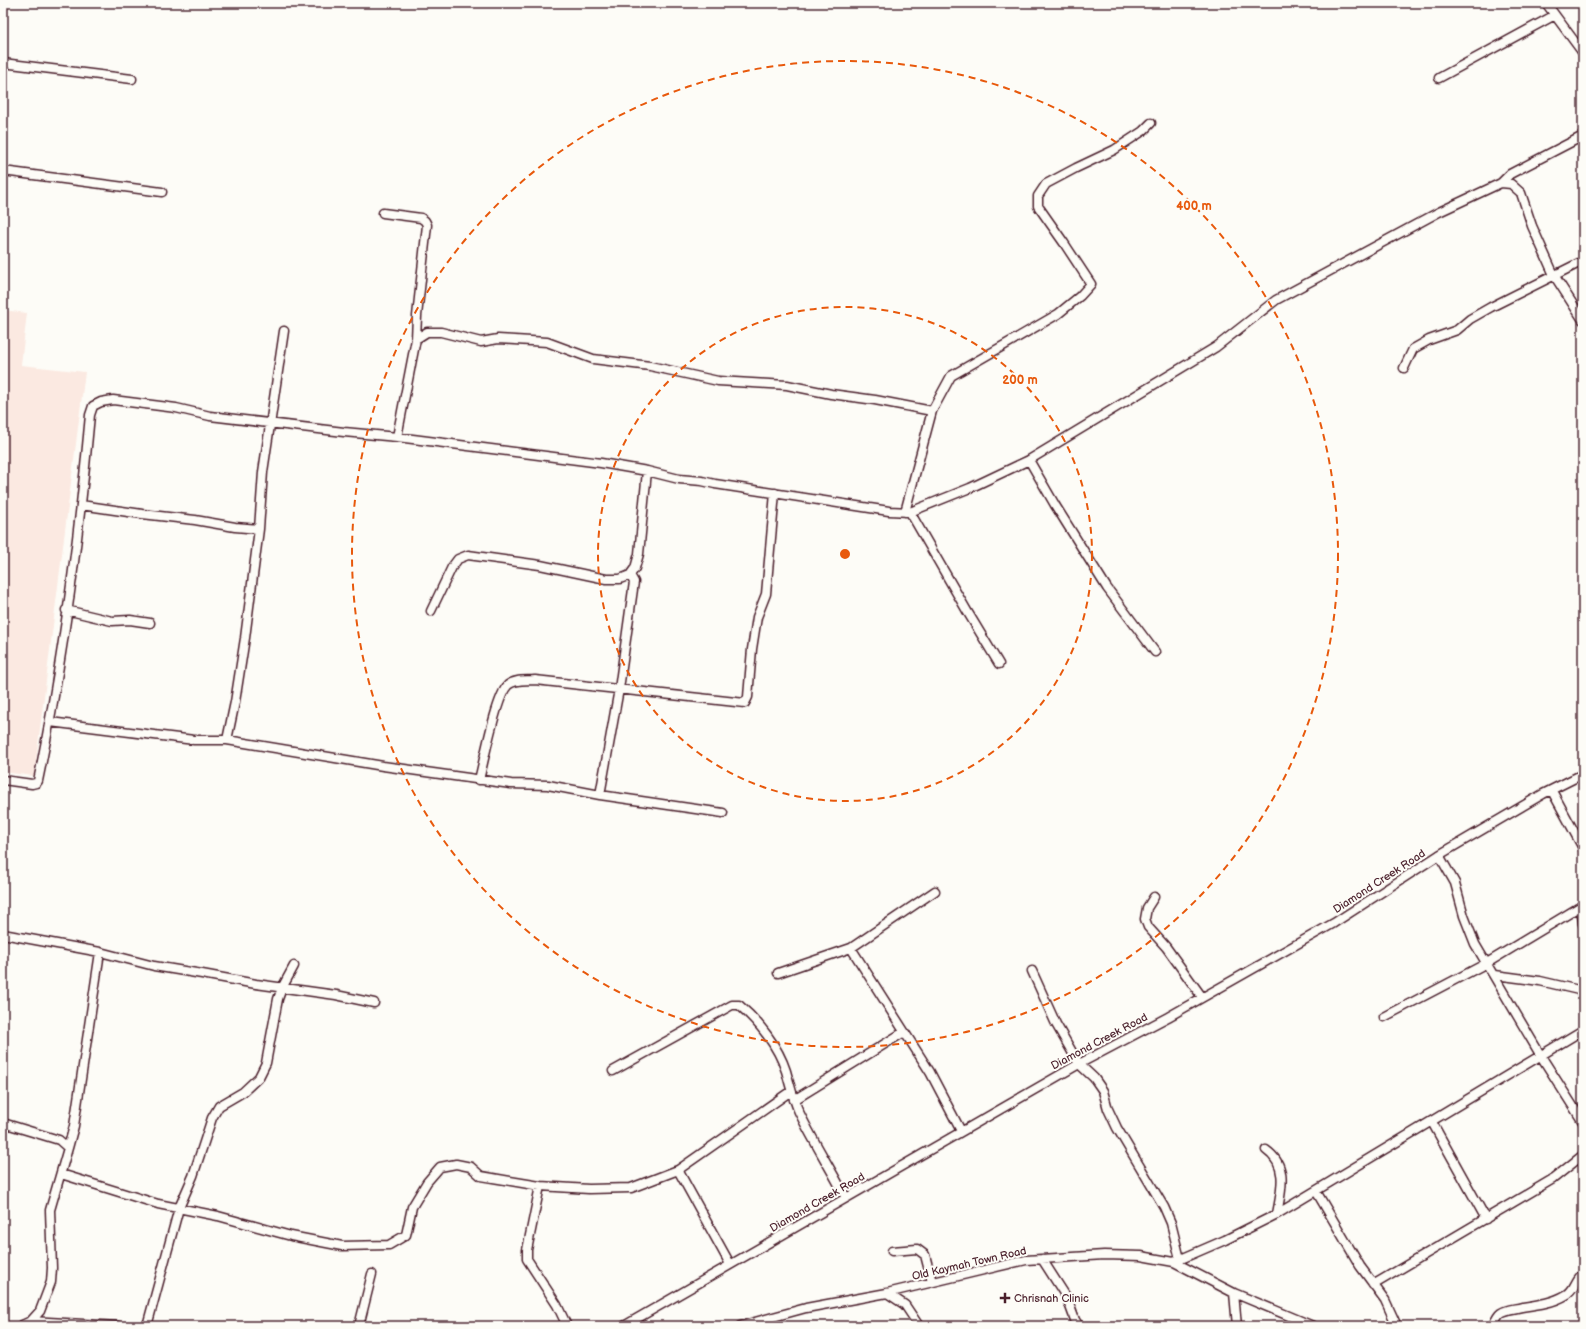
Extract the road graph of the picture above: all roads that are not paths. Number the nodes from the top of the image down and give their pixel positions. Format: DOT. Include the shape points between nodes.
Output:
graph roads {
  1 [pos="1546,3"];
  2 [pos="1555,15"];
  3 [pos="1583,53"];
  4 [pos="3,63"];
  5 [pos="1439,78"];
  6 [pos="132,79"];
  7 [pos="1151,123"];
  8 [pos="1583,136"];
  9 [pos="3,172"];
  10 [pos="1501,183"];
  11 [pos="162,192"];
  12 [pos="383,213"];
  13 [pos="1583,261"];
  14 [pos="1554,275"];
  15 [pos="1583,320"];
  16 [pos="284,331"];
  17 [pos="416,339"];
  18 [pos="1404,368"];
  19 [pos="932,411"];
  20 [pos="270,423"];
  21 [pos="397,436"];
  22 [pos="1029,460"];
  23 [pos="647,471"];
  24 [pos="775,493"];
  25 [pos="82,505"];
  26 [pos="908,512"];
  27 [pos="259,529"];
  28 [pos="630,575"];
  29 [pos="66,610"];
  30 [pos="431,611"];
  31 [pos="150,623"];
  32 [pos="1155,652"];
  33 [pos="999,664"];
  34 [pos="619,690"];
  35 [pos="50,722"];
  36 [pos="227,740"];
  37 [pos="1583,774"];
  38 [pos="3,780"];
  39 [pos="479,780"];
  40 [pos="1552,791"];
  41 [pos="600,795"];
  42 [pos="723,814"];
  43 [pos="1583,848"];
  44 [pos="1439,855"];
  45 [pos="935,890"];
  46 [pos="1154,897"];
  47 [pos="1582,906"];
  48 [pos="1583,924"];
  49 [pos="3,934"];
  50 [pos="851,948"];
  51 [pos="100,952"];
  52 [pos="1487,963"];
  53 [pos="294,966"];
  54 [pos="1032,971"];
  55 [pos="778,973"];
  56 [pos="1495,975"];
  57 [pos="282,988"];
  58 [pos="1583,990"];
  59 [pos="1202,997"];
  60 [pos="374,1003"];
  61 [pos="1384,1017"];
  62 [pos="1582,1028"];
  63 [pos="904,1032"];
  64 [pos="1541,1056"];
  65 [pos="1079,1064"];
  66 [pos="614,1071"];
  67 [pos="791,1091"];
  68 [pos="794,1100"];
  69 [pos="1432,1122"];
  70 [pos="1583,1122"];
  71 [pos="3,1123"];
  72 [pos="961,1131"];
  73 [pos="68,1148"];
  74 [pos="1266,1150"];
  75 [pos="1583,1155"];
  76 [pos="678,1170"];
  77 [pos="60,1174"];
  78 [pos="540,1186"];
  79 [pos="1316,1191"];
  80 [pos="846,1198"];
  81 [pos="179,1208"];
  82 [pos="1277,1214"];
  83 [pos="1486,1219"];
  84 [pos="892,1251"];
  85 [pos="1042,1259"];
  86 [pos="1177,1261"];
  87 [pos="730,1264"];
  88 [pos="372,1274"];
  89 [pos="1583,1274"];
  90 [pos="932,1282"];
  91 [pos="1373,1285"];
  92 [pos="887,1293"];
  93 [pos="1234,1293"];
  94 [pos="31,1321"];
  95 [pos="20,1326"];
  96 [pos="118,1326"];
  97 [pos="147,1326"];
  98 [pos="359,1326"];
  99 [pos="567,1326"];
  100 [pos="624,1326"];
  101 [pos="740,1326"];
  102 [pos="919,1326"];
  103 [pos="1079,1326"];
  104 [pos="1237,1326"];
  105 [pos="1313,1326"];
  106 [pos="1397,1326"];
  107 [pos="1493,1326"];
  1 -- 2 [label="street"];
  2 -- 3 [label="street"];
  2 -- 5 [label="street"];
  4 -- 6 [label="street"];
  7 -- 19 [label="street" via="1114,150 1046,184 1038,196 1038,206 1091,284 1087,290 1058,314 951,376"];
  8 -- 10 [label="street" via="1510,174"];
  9 -- 11 [label="street"];
  10 -- 14 [label="street" via="1511,184 1521,193 1532,226"];
  10 -- 22 [label="street" via="1439,212 1276,300 1216,347"];
  12 -- 17 [label="street" via="421,218 427,225 416,316"];
  13 -- 14 [label="street"];
  14 -- 15 [label="street"];
  14 -- 18 [label="street" via="1491,307 1457,330 1429,340 1414,349"];
  16 -- 20 [label="street"];
  17 -- 19 [label="street" via="427,332 441,332 481,342 498,339 547,342 593,359 650,366 718,381 787,385"];
  17 -- 21 [label="street"];
  19 -- 26 [label="street"];
  20 -- 21 [label="street"];
  20 -- 25 [label="street" via="113,400 101,402 94,406 90,415"];
  20 -- 27 [label="street" via="262,472"];
  21 -- 23 [label="street"];
  22 -- 26 [label="street" via="936,503"];
  22 -- 32 [label="street" via="1107,588"];
  23 -- 24 [label="street" via="679,479"];
  23 -- 28 [label="street" via="639,554"];
  24 -- 26 [label="street"];
  24 -- 34 [label="street" via="766,594 757,617 748,697 745,703"];
  25 -- 27 [label="street"];
  25 -- 29 [label="street"];
  26 -- 33 [label="street"];
  27 -- 36 [label="street" via="245,638"];
  28 -- 30 [label="street" via="620,579 606,579 540,565 468,555 458,559 452,566"];
  28 -- 34 [label="street" via="634,582"];
  29 -- 31 [label="street" via="108,620"];
  29 -- 35 [label="street"];
  34 -- 39 [label="street" via="535,680 516,681 507,686 498,701"];
  34 -- 41 [label="street"];
  35 -- 36 [label="street" via="194,740"];
  35 -- 38 [label="street" via="38,781 32,784"];
  36 -- 39 [label="street"];
  37 -- 40 [label="street, Diamond Creek Road"];
  39 -- 41 [label="street" via="511,784 548,784"];
  40 -- 43 [label="street"];
  40 -- 44 [label="street, Diamond Creek Road"];
  41 -- 42 [label="street"];
  44 -- 52 [label="street" via="1455,883 1464,916"];
  44 -- 59 [label="street, Diamond Creek Road" via="1334,923"];
  45 -- 50 [label="street"];
  46 -- 59 [label="street" via="1147,908 1145,919 1148,927 1166,947"];
  47 -- 48 [label="street"];
  47 -- 52 [label="street"];
  49 -- 51 [label="street"];
  50 -- 55 [label="street"];
  50 -- 63 [label="street"];
  51 -- 57 [label="street" via="154,966"];
  51 -- 73 [label="street" via="76,1119"];
  52 -- 56 [label="street"];
  52 -- 61 [label="street"];
  53 -- 57 [label="street"];
  54 -- 65 [label="street" via="1056,1024"];
  56 -- 58 [label="street"];
  56 -- 64 [label="street"];
  57 -- 60 [label="street"];
  57 -- 81 [label="street" via="272,1025 266,1063 259,1077 243,1092 220,1106 212,1118 193,1176"];
  59 -- 65 [label="street, Diamond Creek Road"];
  62 -- 64 [label="street"];
  63 -- 68 [label="street"];
  63 -- 72 [label="street" via="930,1072"];
  64 -- 69 [label="street"];
  64 -- 70 [label="street"];
  65 -- 72 [label="street, Diamond Creek Road"];
  65 -- 86 [label="street" via="1103,1091 1117,1128 1172,1223"];
  66 -- 67 [label="street" via="732,1005 739,1005 760,1026 776,1050 786,1071"];
  67 -- 68 [label="street"];
  67 -- 76 [label="street"];
  68 -- 80 [label="street"];
  69 -- 79 [label="street"];
  69 -- 83 [label="street"];
  71 -- 73 [label="street" via="59,1140"];
  72 -- 80 [label="street, Diamond Creek Road"];
  73 -- 77 [label="street"];
  74 -- 82 [label="street" via="1273,1155 1282,1176"];
  75 -- 83 [label="street" via="1553,1179"];
  76 -- 78 [label="street" via="631,1188"];
  76 -- 87 [label="street"];
  77 -- 81 [label="street"];
  77 -- 94 [label="street" via="50,1210 51,1282 40,1311"];
  78 -- 81 [label="street" via="481,1176 471,1167 456,1164 440,1167 427,1182 412,1207 406,1235 389,1245 342,1246"];
  78 -- 99 [label="street" via="527,1259"];
  79 -- 82 [label="street"];
  79 -- 91 [label="street"];
  80 -- 87 [label="street, Diamond Creek Road"];
  81 -- 97 [label="street"];
  82 -- 86 [label="street"];
  83 -- 91 [label="street"];
  84 -- 90 [label="street" via="917,1249 925,1255"];
  85 -- 86 [label="street, Old Kaymah Town Road" via="1104,1255 1141,1256"];
  85 -- 90 [label="street, Old Kaymah Town Road" via="1026,1260"];
  85 -- 103 [label="street" via="1067,1298"];
  86 -- 93 [label="street, Old Kaymah Town Road"];
  87 -- 100 [label="street, Diamond Creek Road"];
  88 -- 98 [label="street"];
  89 -- 107 [label="street" via="1567,1295 1540,1304 1507,1310 1500,1314"];
  90 -- 92 [label="street, Old Kaymah Town Road"];
  91 -- 106 [label="street" via="1385,1300"];
  92 -- 101 [label="street, Old Kaymah Town Road" via="806,1308"];
  92 -- 102 [label="street" via="905,1305"];
  93 -- 104 [label="street"];
  93 -- 105 [label="street, Old Kaymah Town Road"];
  94 -- 95 [label="street"];
  94 -- 96 [label="street"];
}
